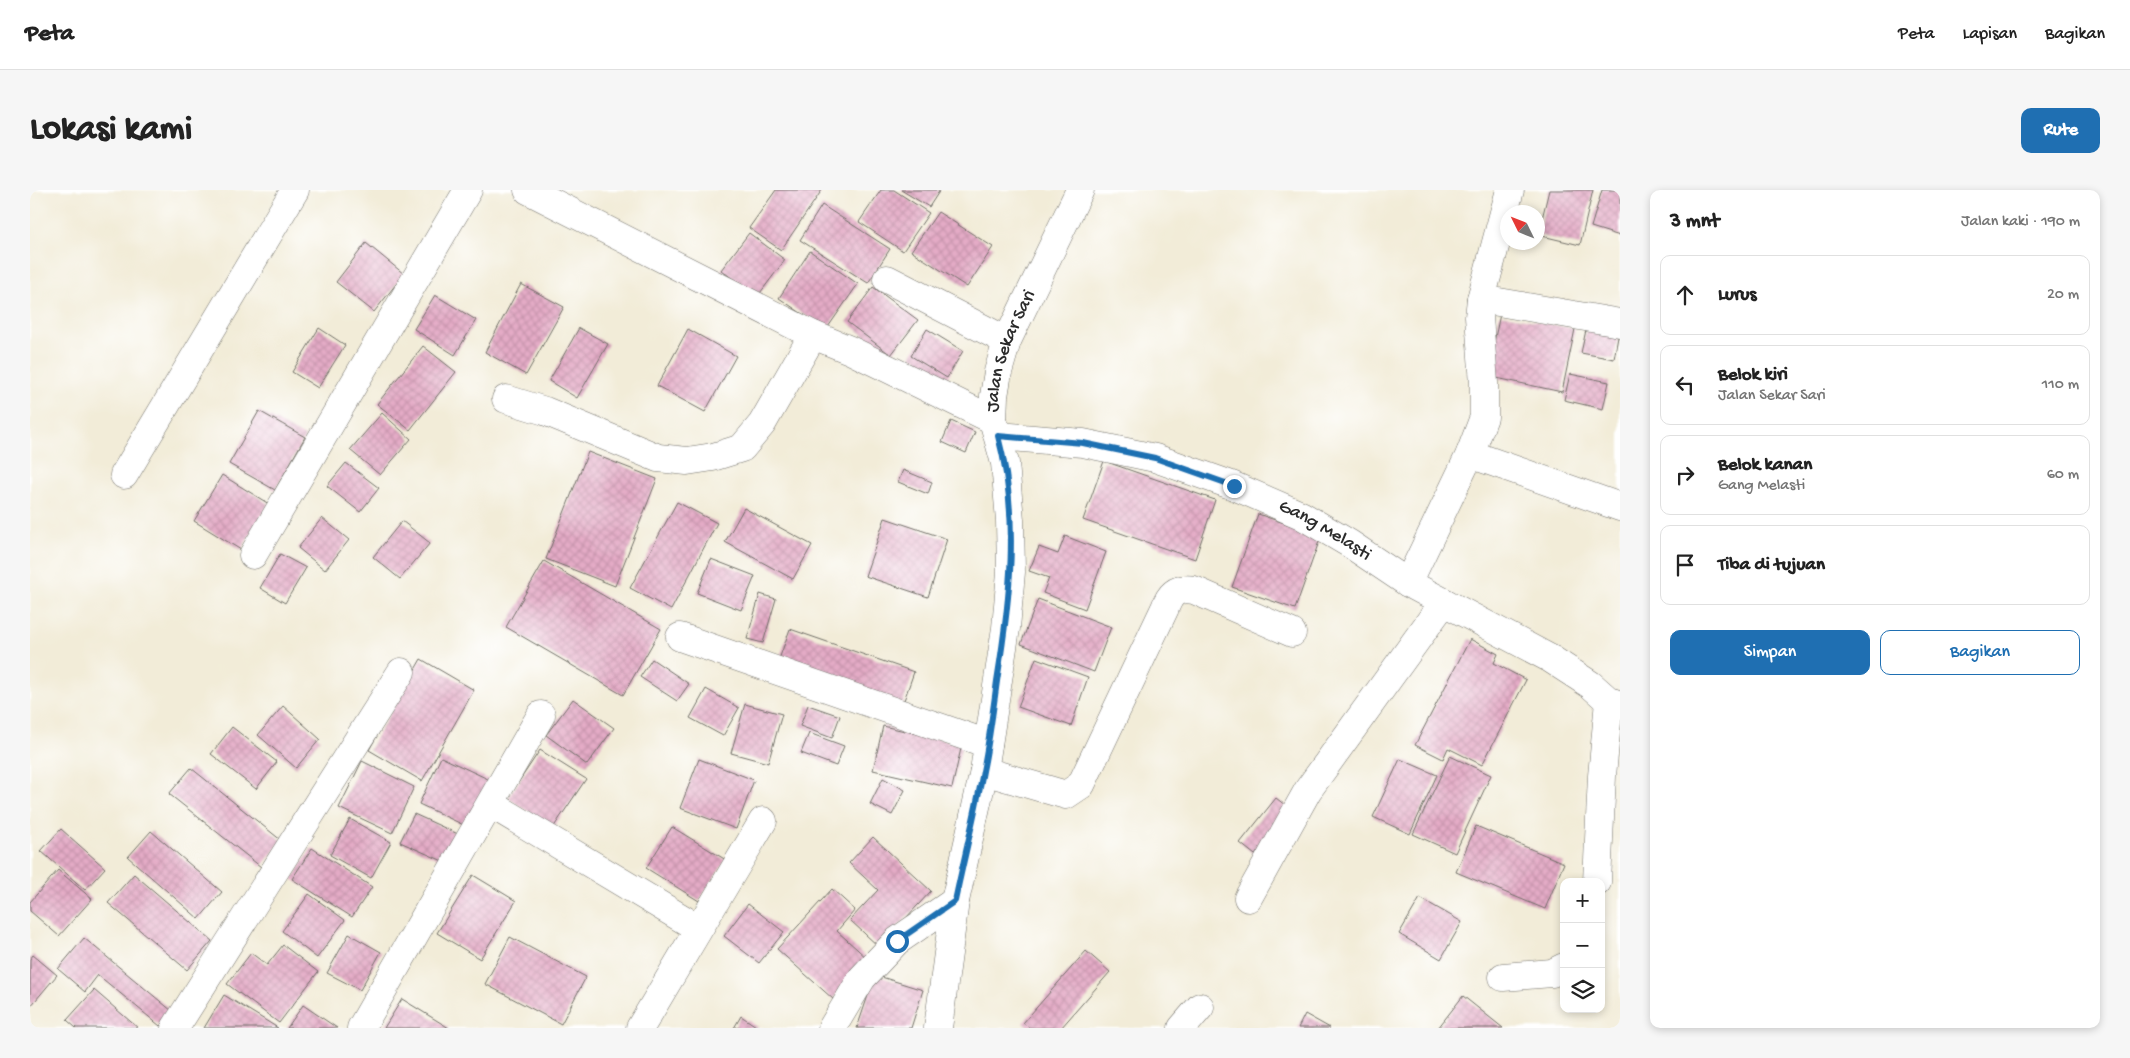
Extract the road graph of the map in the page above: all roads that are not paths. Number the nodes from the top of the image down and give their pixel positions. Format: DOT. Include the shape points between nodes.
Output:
graph roads {
  1 [pos="295,190"];
  2 [pos="468,190"];
  3 [pos="528,190"];
  4 [pos="1080,190"];
  5 [pos="1510,190"];
  6 [pos="887,279"];
  7 [pos="1481,299"];
  8 [pos="1620,323"];
  9 [pos="813,336"];
  10 [pos="1007,341"];
  11 [pos="506,399"];
  12 [pos="996,428"];
  13 [pos="1470,454"];
  14 [pos="124,475"];
  15 [pos="1620,507"];
  16 [pos="253,555"];
  17 [pos="1408,583"];
  18 [pos="1444,602"];
  19 [pos="1292,633"];
  20 [pos="680,637"];
  21 [pos="401,672"];
  22 [pos="1614,703"];
  23 [pos="541,715"];
  24 [pos="988,744"];
  25 [pos="984,771"];
  26 [pos="491,804"];
  27 [pos="763,820"];
  28 [pos="1597,878"];
  29 [pos="1248,898"];
  30 [pos="955,901"];
  31 [pos="698,928"];
  32 [pos="1562,968"];
  33 [pos="1503,977"];
  34 [pos="1200,1007"];
  35 [pos="175,1028"];
  36 [pos="361,1028"];
  37 [pos="640,1028"];
  38 [pos="832,1028"];
  39 [pos="938,1028"];
  40 [pos="1182,1028"];
  1 -- 14 [label="street"];
  2 -- 16 [label="street"];
  3 -- 9 [label="street"];
  4 -- 10 [label="street, Jalan Sekar Sari"];
  5 -- 7 [label="street"];
  6 -- 10 [label="street"];
  7 -- 8 [label="street"];
  7 -- 13 [label="street" via="1484,417"];
  9 -- 11 [label="street" via="762,424 742,448 713,457 688,461 658,458 545,411"];
  9 -- 12 [label="street" via="850,350"];
  10 -- 12 [label="street, Jalan Sekar Sari" via="994,396"];
  12 -- 17 [label="street, Gang Melasti" via="1155,458 1234,486 1301,515"];
  12 -- 24 [label="street, Jalan Sekar Sari" via="1005,463 1009,501 1011,572"];
  13 -- 15 [label="street"];
  13 -- 17 [label="street"];
  17 -- 18 [label="street, Gang Melasti"];
  18 -- 22 [label="street, Gang Melasti" via="1551,659"];
  18 -- 29 [label="street" via="1308,790"];
  19 -- 25 [label="street" via="1194,590 1177,590 1168,597 1081,785 1066,795"];
  20 -- 24 [label="street"];
  21 -- 35 [label="street"];
  22 -- 28 [label="street" via="1602,776"];
  23 -- 26 [label="street"];
  24 -- 25 [label="street, Jalan Sekar Sari"];
  25 -- 30 [label="street, Jalan Sekar Sari"];
  26 -- 31 [label="street"];
  26 -- 36 [label="street"];
  27 -- 31 [label="street"];
  30 -- 38 [label="street" via="897,941 862,978"];
  30 -- 39 [label="street, Jalan Sekar Sari"];
  31 -- 37 [label="street"];
  32 -- 33 [label="street" via="1552,973"];
  34 -- 40 [label="street"];
}
